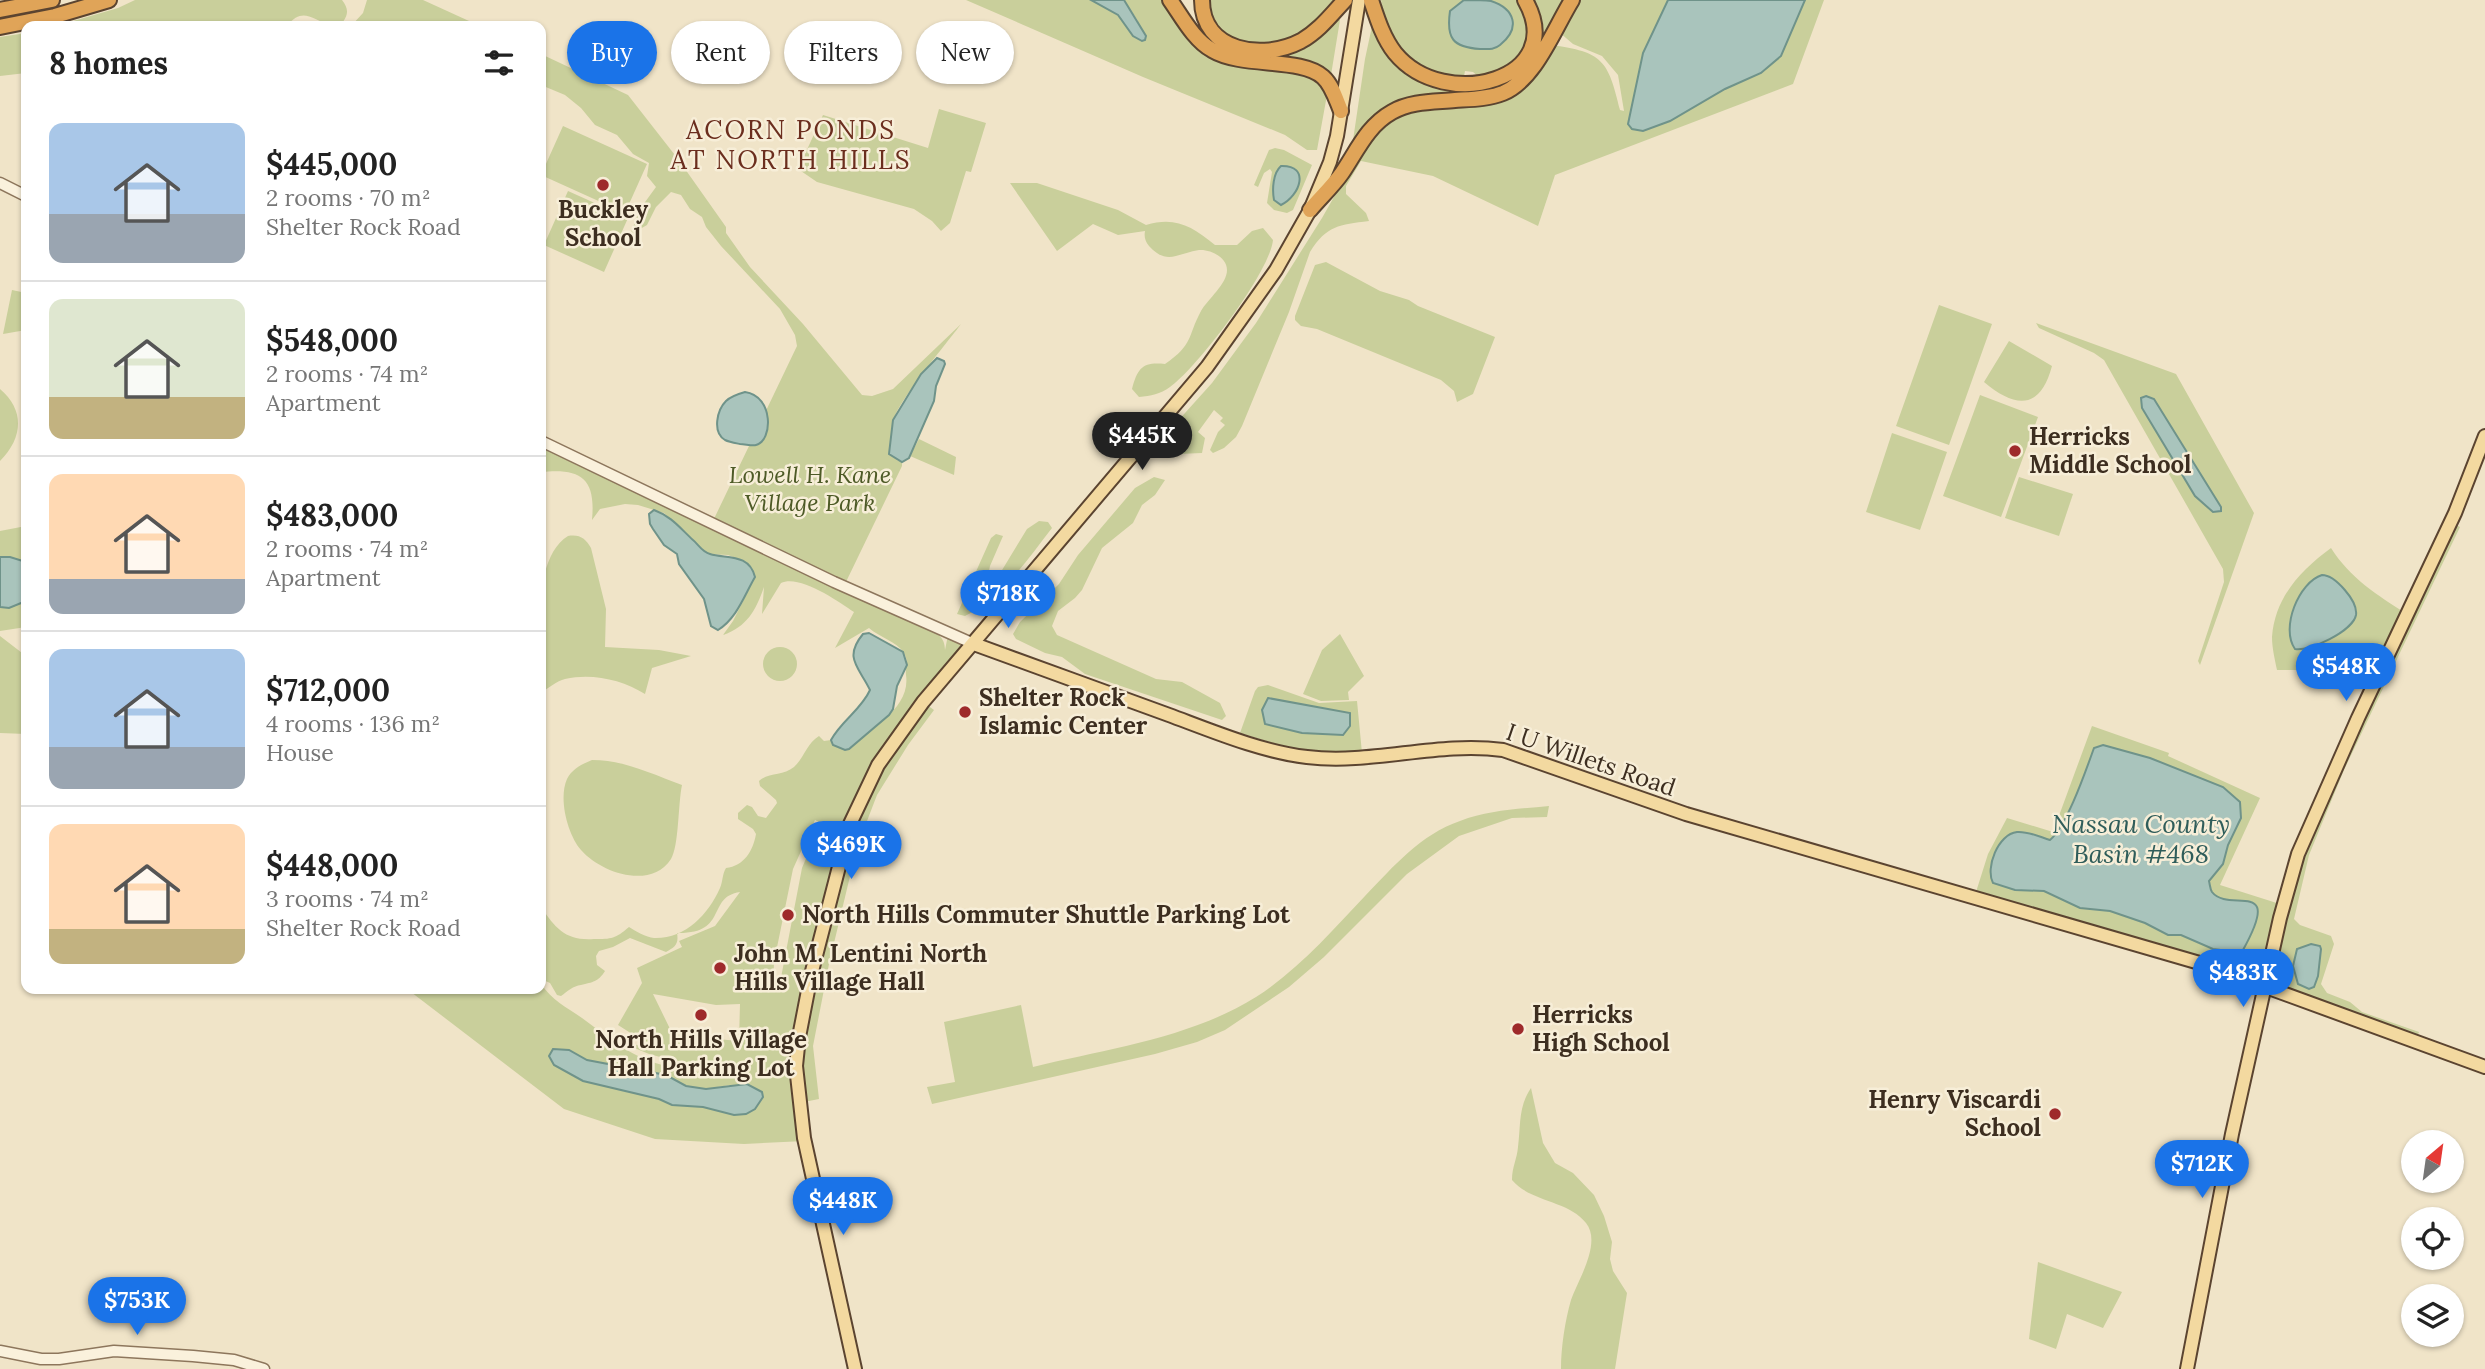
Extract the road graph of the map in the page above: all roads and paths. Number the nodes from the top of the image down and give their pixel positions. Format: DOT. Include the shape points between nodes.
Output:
graph roads {
  1 [pos="52,0"];
  2 [pos="109,0"];
  3 [pos="1170,0"];
  4 [pos="1202,0"];
  5 [pos="1345,0"];
  6 [pos="1359,0"];
  7 [pos="1371,0"];
  8 [pos="1525,0"];
  9 [pos="1572,0"];
  10 [pos="0,10"];
  11 [pos="30,21"];
  12 [pos="21,23"];
  13 [pos="0,27"];
  14 [pos="1341,111"];
  15 [pos="0,183"];
  16 [pos="21,194"];
  17 [pos="1310,210"];
  18 [pos="2485,436"];
  19 [pos="546,443"];
  20 [pos="974,644"];
  21 [pos="2265,987"];
  22 [pos="2485,1067"];
  23 [pos="0,1351"];
  24 [pos="264,1369"];
  25 [pos="855,1369"];
  26 [pos="2187,1369"];
  1 -- 10 [label="highway"];
  2 -- 11 [label="highway"];
  3 -- 14 [label="highway" via="1210,49 1231,58 1318,73"];
  4 -- 5 [label="highway" via="1206,23 1218,38 1235,47 1264,51 1310,36"];
  6 -- 14 [label="main road"];
  7 -- 8 [label="highway" via="1387,40 1401,59 1433,80 1465,85 1501,78 1524,59 1533,27"];
  9 -- 17 [label="highway" via="1520,82 1490,97 1412,104 1392,112 1366,135 1341,175"];
  12 -- 13 [label="highway"];
  14 -- 17 [label="main road" via="1330,162"];
  15 -- 16 [label="street"];
  17 -- 20 [label="main road" via="1276,270 1208,367"];
  18 -- 21 [label="main road" via="2455,513 2305,835"];
  19 -- 20 [label="street, I U Willets Road"];
  20 -- 21 [label="main road, I U Willets Road" via="1212,730 1309,758 1352,759 1478,747 1503,750 1676,810 2142,945"];
  20 -- 25 [label="main road" via="898,734 858,803 842,848 799,1037 796,1082 803,1130"];
  21 -- 22 [label="main road, I U Willets Road"];
  21 -- 26 [label="main road"];
  23 -- 24 [label="street" via="59,1359 114,1350 234,1360"];
}
